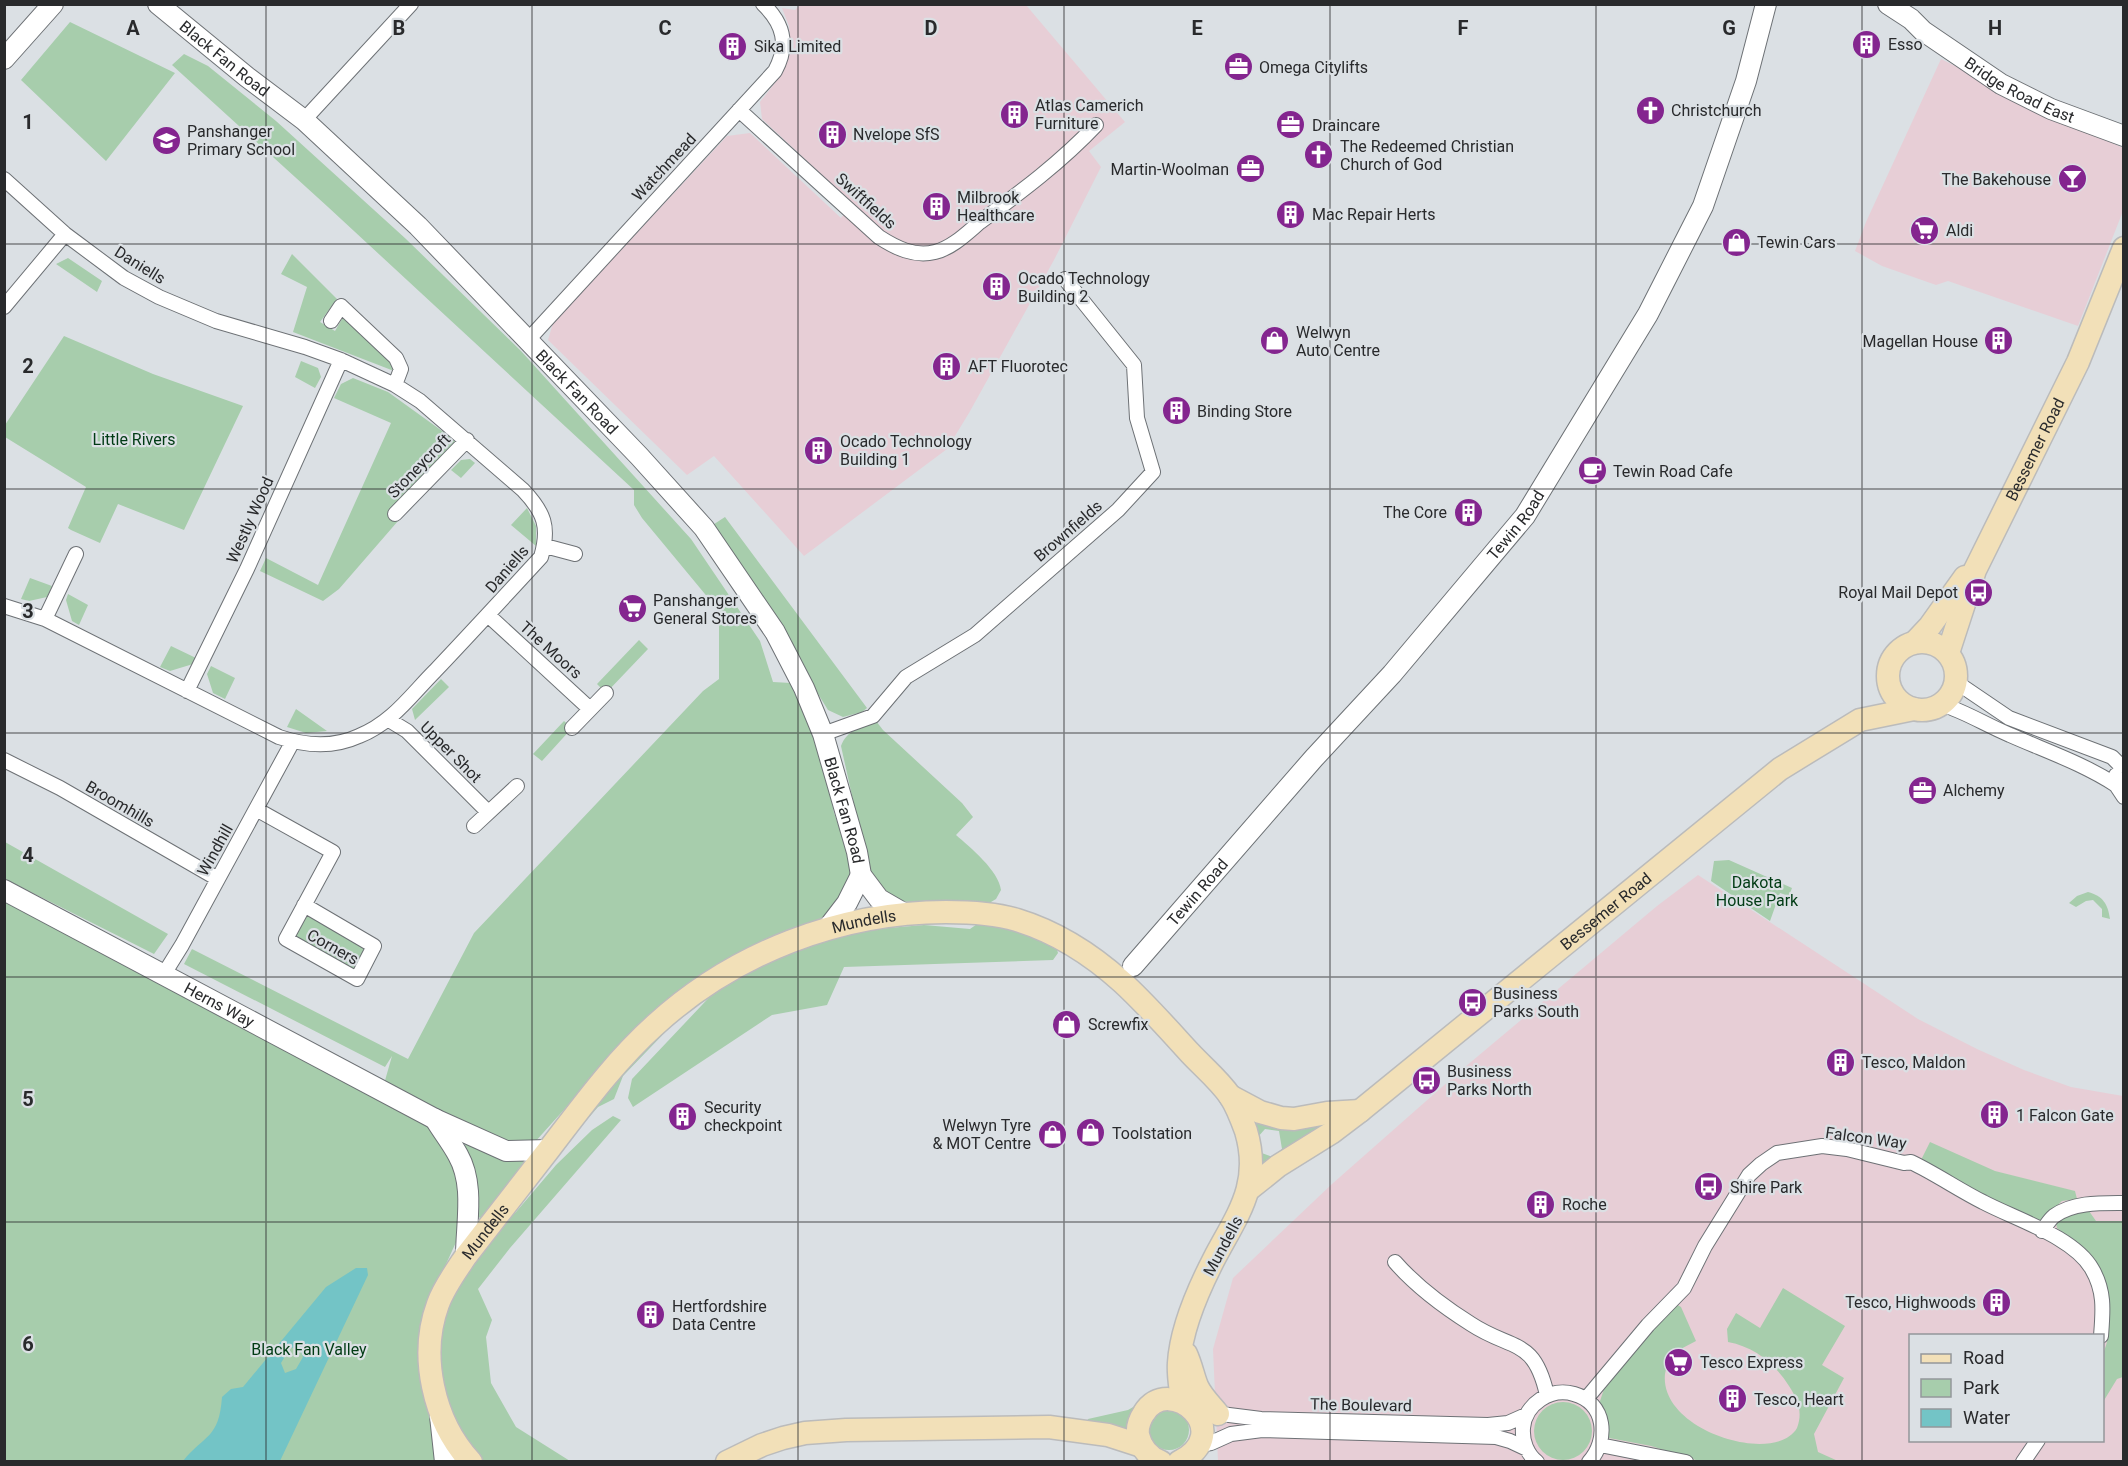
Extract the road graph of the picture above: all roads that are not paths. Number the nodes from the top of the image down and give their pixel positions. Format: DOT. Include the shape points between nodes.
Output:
graph roads {
  1 [pos="53,4"];
  2 [pos="158,4"];
  3 [pos="411,4"];
  4 [pos="763,4"];
  5 [pos="1766,4"];
  6 [pos="1871,4"];
  7 [pos="1888,4"];
  8 [pos="1923,31"];
  9 [pos="4,59"];
  10 [pos="740,110"];
  11 [pos="304,120"];
  12 [pos="1096,125"];
  13 [pos="2124,136"];
  14 [pos="4,179"];
  15 [pos="66,234"];
  16 [pos="2124,248"];
  17 [pos="1065,279"];
  18 [pos="4,307"];
  19 [pos="332,321"];
  20 [pos="528,339"];
  21 [pos="341,360"];
  22 [pos="395,385"];
  23 [pos="467,440"];
  24 [pos="394,514"];
  25 [pos="545,546"];
  26 [pos="76,554"];
  27 [pos="575,554"];
  28 [pos="1975,570"];
  29 [pos="4,606"];
  30 [pos="489,616"];
  31 [pos="45,619"];
  32 [pos="1915,642"];
  33 [pos="1948,652"];
  34 [pos="1956,682"];
  35 [pos="1889,686"];
  36 [pos="187,691"];
  37 [pos="606,693"];
  38 [pos="1941,704"];
  39 [pos="590,709"];
  40 [pos="1914,709"];
  41 [pos="388,720"];
  42 [pos="1860,720"];
  43 [pos="572,728"];
  44 [pos="823,734"];
  45 [pos="293,741"];
  46 [pos="4,760"];
  47 [pos="2122,765"];
  48 [pos="517,786"];
  49 [pos="2120,791"];
  50 [pos="256,809"];
  51 [pos="488,812"];
  52 [pos="474,826"];
  53 [pos="861,874"];
  54 [pos="218,879"];
  55 [pos="4,890"];
  56 [pos="304,905"];
  57 [pos="905,914"];
  58 [pos="827,929"];
  59 [pos="1133,966"];
  60 [pos="1109,970"];
  61 [pos="164,974"];
  62 [pos="1135,993"];
  63 [pos="1230,1096"];
  64 [pos="1360,1111"];
  65 [pos="435,1119"];
  66 [pos="548,1150"];
  67 [pos="1248,1190"];
  68 [pos="2124,1203"];
  69 [pos="2042,1231"];
  70 [pos="466,1256"];
  71 [pos="1395,1262"];
  72 [pos="2101,1334"];
  73 [pos="1181,1345"];
  74 [pos="1547,1395"];
  75 [pos="1586,1399"];
  76 [pos="1188,1406"];
  77 [pos="440,1409"];
  78 [pos="1218,1414"];
  79 [pos="1526,1415"];
  80 [pos="2037,1442"];
  81 [pos="1600,1444"];
  82 [pos="1142,1446"];
  83 [pos="1527,1449"];
  84 [pos="1189,1456"];
  85 [pos="445,1461"];
  86 [pos="471,1461"];
  87 [pos="727,1461"];
  88 [pos="1161,1461"];
  89 [pos="1537,1461"];
  90 [pos="1589,1461"];
  91 [pos="1686,1461"];
  92 [pos="2023,1461"];
  1 -- 9 [label="street"];
  2 -- 11 [label="street, Black Fan Road"];
  3 -- 11 [label="street"];
  4 -- 10 [label="street, Watchmead" via="779,23 780,60"];
  5 -- 59 [label="street, Tewin Road" via="1746,81 1703,206 1648,314 1525,516 1392,674"];
  6 -- 8 [label="street, Bridge Road East" via="1904,27"];
  7 -- 8 [label="street, Bridge Road East"];
  8 -- 13 [label="street, Bridge Road East" via="2001,84 2051,109"];
  10 -- 12 [label="street, Swiftfields" via="879,237 899,249 919,253 935,252 950,245 1030,185"];
  10 -- 20 [label="street, Watchmead"];
  11 -- 20 [label="street, Black Fan Road" via="418,226"];
  14 -- 15 [label="street, Daniells"];
  15 -- 18 [label="street"];
  15 -- 21 [label="street, Daniells" via="124,278 159,297 216,321"];
  16 -- 28 [label="main road, Bessemer Road" via="2079,362"];
  17 -- 44 [label="street, Brownfields" via="1134,364 1137,418 1153,472 1118,510 975,635 906,677 873,716"];
  19 -- 22 [label="street" via="340,306 396,358 401,369"];
  20 -- 44 [label="street, Black Fan Road" via="704,528 775,632"];
  21 -- 22 [label="street, Daniells"];
  21 -- 36 [label="street, Westly Wood"];
  22 -- 23 [label="street, Daniells"];
  23 -- 24 [label="street, Stoneycroft"];
  23 -- 25 [label="street, Daniells" via="537,505 546,526"];
  25 -- 27 [label="street"];
  25 -- 30 [label="street, Daniells" via="541,557"];
  26 -- 31 [label="street"];
  28 -- 32 [label="main road" via="1962,580"];
  28 -- 33 [label="main road, Bessemer Road"];
  29 -- 31 [label="street, Daniells"];
  30 -- 39 [label="street, The Moors"];
  30 -- 41 [label="street, Daniells"];
  31 -- 36 [label="street, Daniells"];
  32 -- 33 [label="main road" via="1929,642"];
  32 -- 35 [label="main road" via="1894,655 1887,674"];
  33 -- 34 [label="main road" via="1955,665"];
  34 -- 38 [label="main road"];
  34 -- 47 [label="street" via="2008,718 2112,757"];
  35 -- 40 [label="main road" via="1900,702"];
  35 -- 42 [label="main road, Bessemer Road"];
  36 -- 45 [label="street, Daniells"];
  37 -- 39 [label="street"];
  38 -- 40 [label="main road" via="1927,710"];
  38 -- 49 [label="street" via="2090,768"];
  39 -- 43 [label="street"];
  40 -- 42 [label="main road, Bessemer Road"];
  41 -- 45 [label="street, Daniells" via="346,741 315,745"];
  41 -- 51 [label="street, Upper Shot" via="407,731"];
  42 -- 64 [label="main road, Bessemer Road" via="1780,769"];
  44 -- 53 [label="street, Black Fan Road"];
  45 -- 50 [label="street, Windhill"];
  46 -- 54 [label="street, Broomhills"];
  47 -- 49 [label="street" via="2116,777"];
  48 -- 51 [label="street"];
  50 -- 54 [label="street, Windhill"];
  50 -- 56 [label="street, Corners" via="333,852"];
  51 -- 52 [label="street"];
  53 -- 57 [label="street, Black Fan Road" via="879,899"];
  53 -- 58 [label="street, Black Fan Road" via="847,903"];
  54 -- 61 [label="street, Windhill"];
  55 -- 61 [label="street, Herns Way"];
  56 -- 56 [label="street, Corners" via="374,946 357,979 286,939"];
  57 -- 58 [label="main road, Mundells"];
  57 -- 60 [label="main road, Mundells" via="979,913 1014,920 1063,940"];
  58 -- 66 [label="main road, Mundells" via="733,969 683,1002 618,1063"];
  59 -- 60 [label="street"];
  59 -- 62 [label="street"];
  60 -- 62 [label="main road, Mundells"];
  61 -- 65 [label="street, Herns Way"];
  62 -- 63 [label="main road, Mundells"];
  63 -- 64 [label="main road" via="1281,1118"];
  63 -- 67 [label="main road, Mundells" via="1246,1133 1250,1158"];
  64 -- 67 [label="main road, Bessemer Road"];
  65 -- 66 [label="street, Herns Way" via="506,1151"];
  65 -- 70 [label="street, Herns Way" via="464,1170 468,1191"];
  66 -- 70 [label="main road, Mundells"];
  67 -- 73 [label="main road, Mundells" via="1242,1210 1200,1289"];
  68 -- 69 [label="street" via="2066,1210 2053,1217"];
  69 -- 72 [label="street, Falcon Way" via="2079,1253 2091,1267 2104,1308"];
  69 -- 75 [label="street, Falcon Way" via="1911,1162 1822,1146 1777,1153 1749,1175 1684,1288"];
  70 -- 77 [label="main road, Mundells" via="450,1278 432,1321 431,1372"];
  71 -- 74 [label="street" via="1408,1277 1470,1324 1518,1346 1533,1358"];
  73 -- 76 [label="main road, Mundells" via="1179,1365"];
  73 -- 78 [label="main road" via="1201,1394"];
  74 -- 75 [label="street" via="1564,1392"];
  74 -- 79 [label="street"];
  75 -- 81 [label="street" via="1599,1415 1603,1435"];
  76 -- 78 [label="street, The Boulevard"];
  76 -- 82 [label="main road" via="1161,1400 1146,1410 1137,1433"];
  76 -- 84 [label="main road, Mundells" via="1202,1427 1202,1436"];
  77 -- 85 [label="street"];
  77 -- 86 [label="main road, Mundells" via="454,1439"];
  78 -- 79 [label="street, The Boulevard" via="1261,1419 1488,1425 1508,1423"];
  79 -- 83 [label="street" via="1523,1438"];
  80 -- 92 [label="street"];
  81 -- 90 [label="street"];
  81 -- 91 [label="street"];
  82 -- 87 [label="main road" via="1108,1435 1048,1427 846,1430 783,1438"];
  82 -- 88 [label="main road" via="1152,1458"];
  83 -- 84 [label="street, The Boulevard" via="1496,1437 1262,1430 1231,1434"];
  83 -- 89 [label="street"];
}
